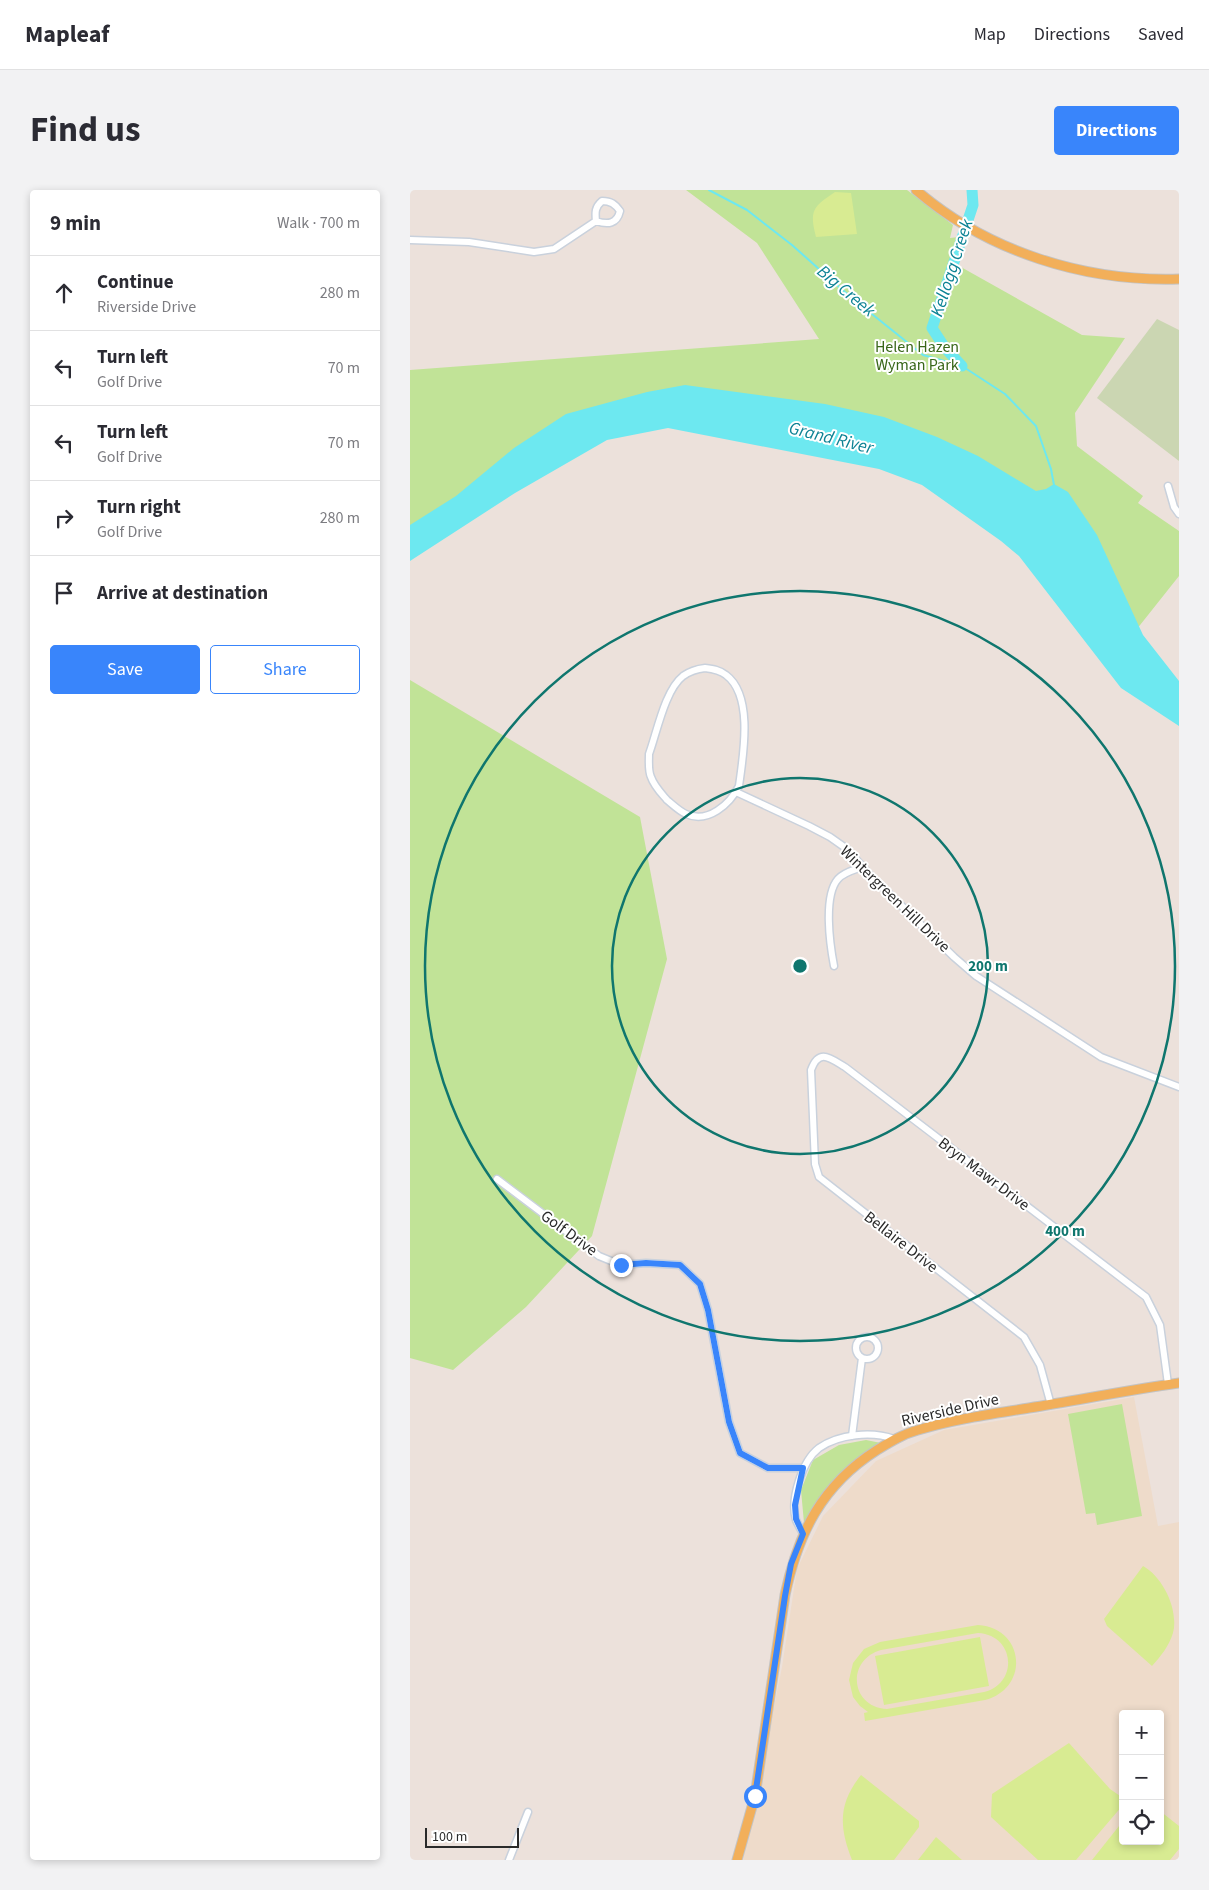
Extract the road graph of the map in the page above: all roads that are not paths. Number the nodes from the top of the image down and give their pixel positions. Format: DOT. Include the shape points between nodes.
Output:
graph roads {
  1 [pos="916,190"];
  2 [pos="596,221"];
  3 [pos="410,240"];
  4 [pos="1179,279"];
  5 [pos="1168,486"];
  6 [pos="1179,514"];
  7 [pos="736,792"];
  8 [pos="862,867"];
  9 [pos="834,966"];
  10 [pos="819,1057"];
  11 [pos="1179,1088"];
  12 [pos="497,1179"];
  13 [pos="862,1358"];
  14 [pos="1179,1383"];
  15 [pos="1168,1384"];
  16 [pos="1051,1405"];
  17 [pos="852,1436"];
  18 [pos="894,1439"];
  19 [pos="803,1468"];
  20 [pos="803,1534"];
  21 [pos="528,1812"];
  22 [pos="509,1860"];
  23 [pos="737,1860"];
  1 -- 4 [label="main road" via="946,213 987,237 1047,261 1078,270 1140,279"];
  2 -- 3 [label="street" via="554,249 544,251 469,242"];
  5 -- 6 [label="street"];
  7 -- 7 [label="street" via="716,813 686,815 663,795 650,777 650,754 669,695 681,677 692,670 718,670 728,676 741,702 745,724"];
  7 -- 8 [label="street, Wintergreen Hill Drive" via="830,837 847,849"];
  8 -- 9 [label="street" via="845,873 832,892 829,913"];
  8 -- 11 [label="street, Wintergreen Hill Drive" via="976,976 1101,1057"];
  10 -- 15 [label="street, Bryn Mawr Drive" via="830,1058 845,1067 1146,1297 1160,1325"];
  10 -- 16 [label="street, Bellaire Drive" via="811,1070 815,1164 819,1177 1024,1336 1040,1364"];
  12 -- 19 [label="street, Golf Drive" via="599,1256 621,1265 680,1265 700,1284 729,1422 740,1453 768,1468"];
  13 -- 17 [label="street"];
  14 -- 15 [label="main road, Riverside Drive"];
  15 -- 16 [label="main road, Riverside Drive"];
  16 -- 18 [label="main road, Riverside Drive" via="969,1418 916,1430"];
  17 -- 18 [label="street" via="883,1435"];
  17 -- 19 [label="street" via="820,1448"];
  18 -- 20 [label="main road, Riverside Drive" via="859,1462 840,1480 822,1500"];
  19 -- 20 [label="street" via="795,1505 796,1519"];
  20 -- 23 [label="main road, Riverside Drive" via="791,1564 755,1796"];
  21 -- 22 [label="street"];
}
